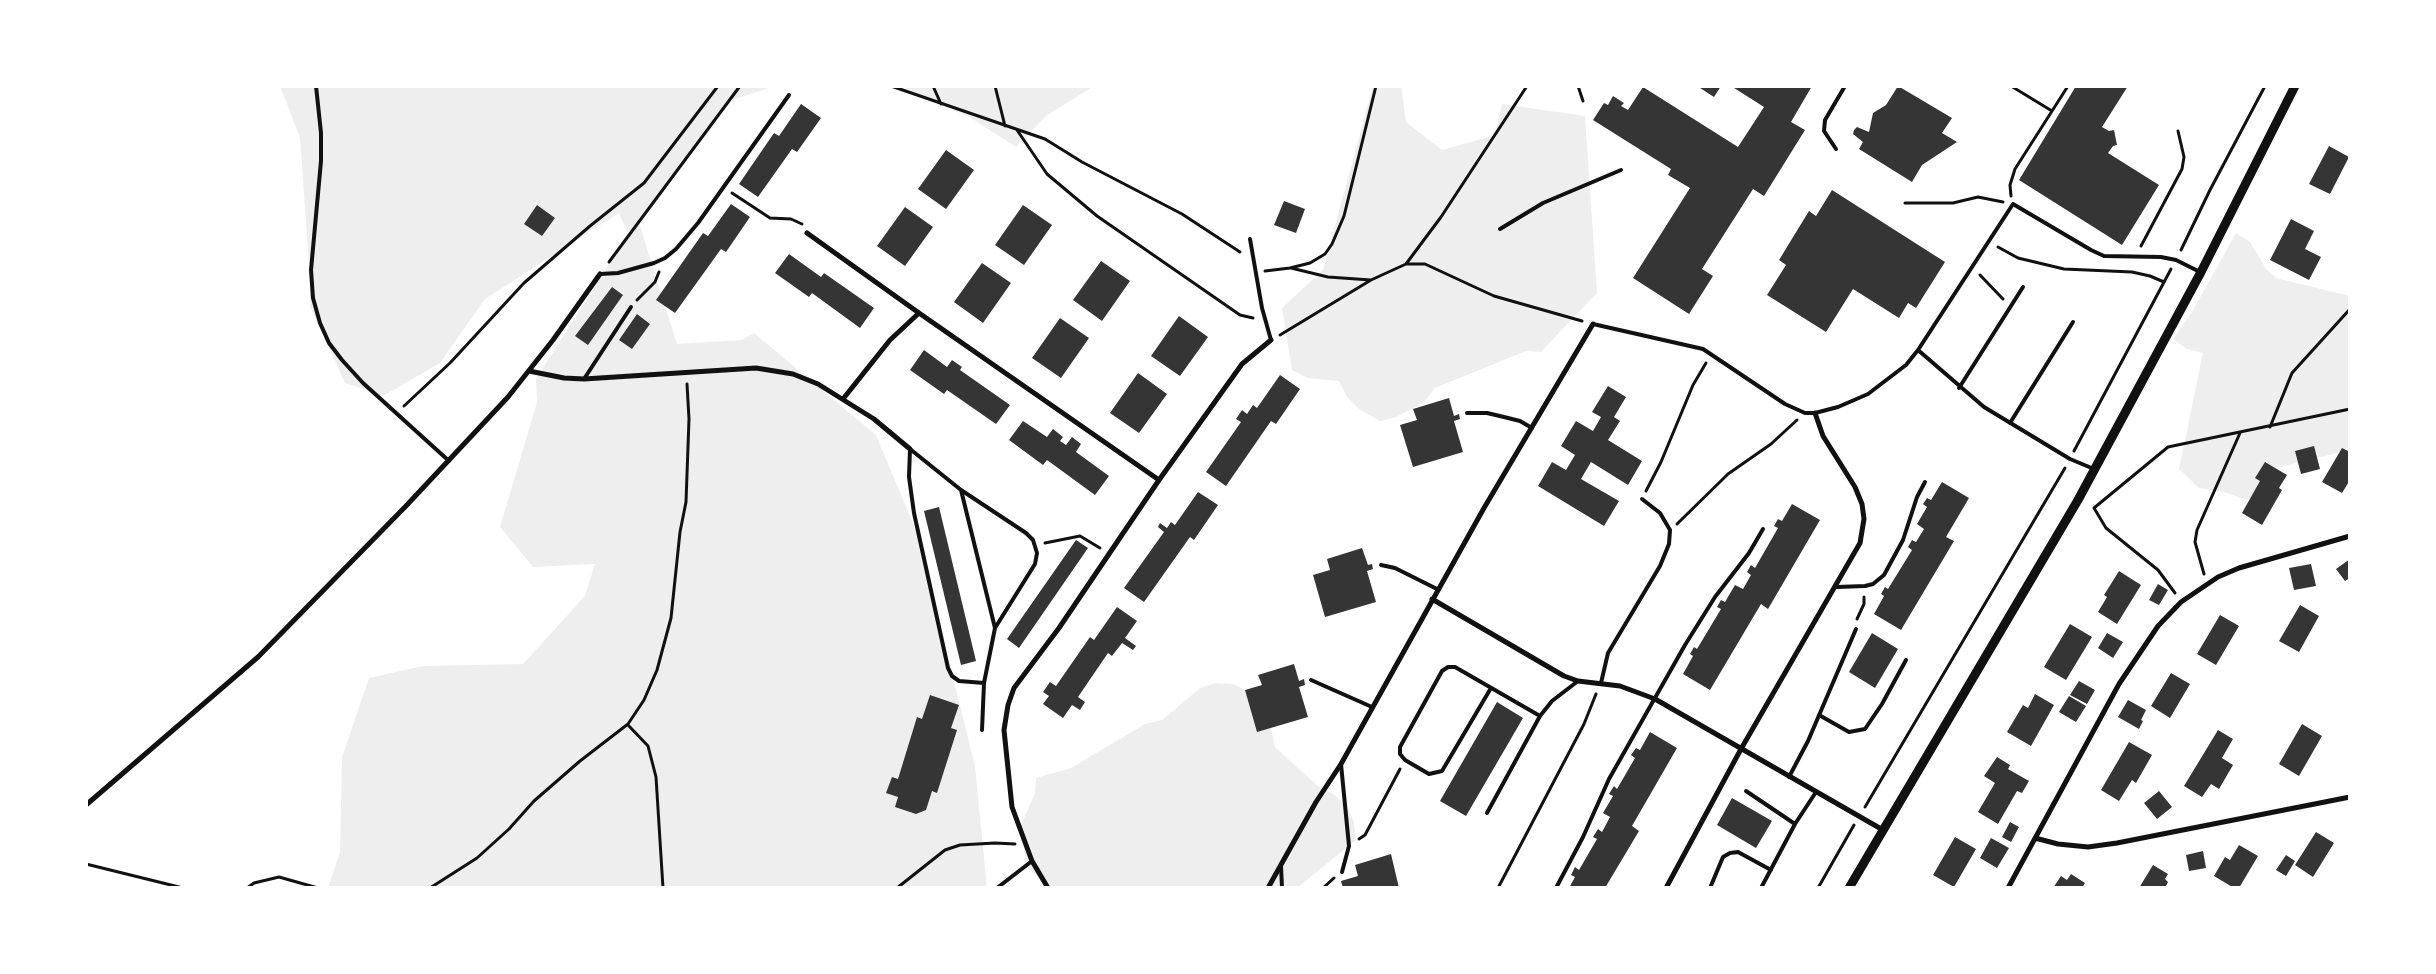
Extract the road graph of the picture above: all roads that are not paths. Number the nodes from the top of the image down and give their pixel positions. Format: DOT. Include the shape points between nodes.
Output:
graph roads {
  1 [pos="316,86"];
  2 [pos="1846,86"];
  3 [pos="2295,86"];
  4 [pos="789,95"];
  5 [pos="1836,149"];
  6 [pos="1621,170"];
  7 [pos="1500,229"];
  8 [pos="807,233"];
  9 [pos="1250,239"];
  10 [pos="2201,272"];
  11 [pos="600,274"];
  12 [pos="2023,287"];
  13 [pos="631,307"];
  14 [pos="919,314"];
  15 [pos="2073,322"];
  16 [pos="1593,324"];
  17 [pos="1271,340"];
  18 [pos="1918,350"];
  19 [pos="529,371"];
  20 [pos="584,379"];
  21 [pos="1959,388"];
  22 [pos="842,399"];
  23 [pos="1467,413"];
  24 [pos="1815,413"];
  25 [pos="2010,422"];
  26 [pos="1532,428"];
  27 [pos="910,449"];
  28 [pos="449,461"];
  29 [pos="2095,469"];
  30 [pos="1159,480"];
  31 [pos="1925,482"];
  32 [pos="961,490"];
  33 [pos="1642,499"];
  34 [pos="1763,529"];
  35 [pos="2350,536"];
  36 [pos="1381,565"];
  37 [pos="1837,587"];
  38 [pos="1438,589"];
  39 [pos="1432,599"];
  40 [pos="996,628"];
  41 [pos="1856,629"];
  42 [pos="1906,660"];
  43 [pos="1311,680"];
  44 [pos="1578,681"];
  45 [pos="984,683"];
  46 [pos="1601,684"];
  47 [pos="1491,688"];
  48 [pos="1655,699"];
  49 [pos="1372,707"];
  50 [pos="1819,714"];
  51 [pos="1540,716"];
  52 [pos="982,730"];
  53 [pos="1741,749"];
  54 [pos="1341,764"];
  55 [pos="1789,777"];
  56 [pos="1746,791"];
  57 [pos="1816,792"];
  58 [pos="2350,797"];
  59 [pos="86,805"];
  60 [pos="1487,813"];
  61 [pos="1795,824"];
  62 [pos="1883,830"];
  63 [pos="2035,838"];
  64 [pos="1032,861"];
  65 [pos="1280,866"];
  66 [pos="1771,870"];
  67 [pos="1342,872"];
  68 [pos="997,888"];
  69 [pos="1048,888"];
  70 [pos="1268,888"];
  71 [pos="1282,888"];
  72 [pos="1556,888"];
  73 [pos="1666,888"];
  74 [pos="1710,888"];
  75 [pos="1761,888"];
  76 [pos="1849,888"];
  77 [pos="2008,888"];
  1 -- 28 [label="lane" via="321,161 311,270 313,298 320,323 329,343 364,383"];
  2 -- 5 [label="lane" via="1824,125 1827,138"];
  3 -- 10 [label="street"];
  4 -- 11 [label="lane" via="698,223 665,258 618,273"];
  6 -- 7 [label="lane" via="1543,203"];
  8 -- 14 [label="street"];
  9 -- 17 [label="lane"];
  10 -- 18 [label="lane" via="2176,260 2151,256 2104,256 2013,204"];
  10 -- 29 [label="street"];
  11 -- 19 [label="street"];
  12 -- 21 [label="lane"];
  13 -- 20 [label="lane"];
  14 -- 22 [label="street" via="890,340"];
  14 -- 30 [label="street"];
  15 -- 25 [label="lane"];
  16 -- 24 [label="lane" via="1703,349 1785,404 1805,413"];
  16 -- 26 [label="street"];
  17 -- 30 [label="street" via="1242,364"];
  18 -- 21 [label="lane"];
  18 -- 24 [label="lane" via="1906,365 1868,394"];
  19 -- 20 [label="street"];
  19 -- 28 [label="street"];
  20 -- 22 [label="street" via="756,368 793,374"];
  21 -- 25 [label="lane"];
  22 -- 27 [label="street" via="874,419"];
  23 -- 26 [label="lane" via="1487,413 1520,421"];
  24 -- 37 [label="street" via="1823,436 1855,486 1864,519 1860,543"];
  25 -- 29 [label="lane" via="2070,459"];
  26 -- 38 [label="street"];
  27 -- 32 [label="lane"];
  27 -- 45 [label="lane" via="909,477 914,513 948,668 959,681"];
  28 -- 59 [label="street" via="258,656"];
  29 -- 62 [label="street"];
  30 -- 64 [label="street" via="1059,628 1014,688 1008,705 1004,730 1006,769 1012,807"];
  31 -- 37 [label="lane" via="1903,540 1884,575 1873,584"];
  32 -- 40 [label="lane"];
  32 -- 40 [label="lane" via="1026,533 1036,546 1035,564"];
  33 -- 46 [label="lane" via="1660,513 1670,530 1669,544 1660,566 1608,653"];
  34 -- 48 [label="lane" via="1715,597"];
  35 -- 63 [label="street" via="2239,568 2181,602 2158,626 2118,684"];
  36 -- 38 [label="lane" via="1395,568"];
  37 -- 53 [label="street"];
  38 -- 39 [label="street"];
  39 -- 44 [label="street"];
  39 -- 49 [label="street"];
  40 -- 45 [label="lane"];
  41 -- 50 [label="lane"];
  42 -- 50 [label="lane" via="1865,729 1849,732"];
  43 -- 49 [label="lane"];
  44 -- 46 [label="street"];
  44 -- 51 [label="lane" via="1552,701"];
  45 -- 52 [label="lane"];
  46 -- 48 [label="street" via="1620,686"];
  47 -- 47 [label="lane" via="1454,667 1442,671 1400,746 1400,754 1429,774 1442,771"];
  47 -- 51 [label="lane"];
  48 -- 53 [label="street"];
  48 -- 72 [label="lane" via="1608,779"];
  49 -- 54 [label="street"];
  50 -- 55 [label="lane"];
  51 -- 60 [label="lane"];
  53 -- 55 [label="street"];
  53 -- 73 [label="street"];
  54 -- 65 [label="street"];
  54 -- 67 [label="lane" via="1349,846"];
  55 -- 57 [label="street"];
  56 -- 61 [label="lane"];
  57 -- 61 [label="lane"];
  57 -- 62 [label="street"];
  58 -- 63 [label="street" via="2088,847"];
  61 -- 66 [label="lane"];
  62 -- 76 [label="street"];
  63 -- 77 [label="street"];
  64 -- 68 [label="lane"];
  64 -- 69 [label="street"];
  65 -- 70 [label="street"];
  65 -- 71 [label="lane"];
  66 -- 74 [label="lane" via="1738,852 1730,854 1723,857"];
  66 -- 75 [label="lane"];
}
